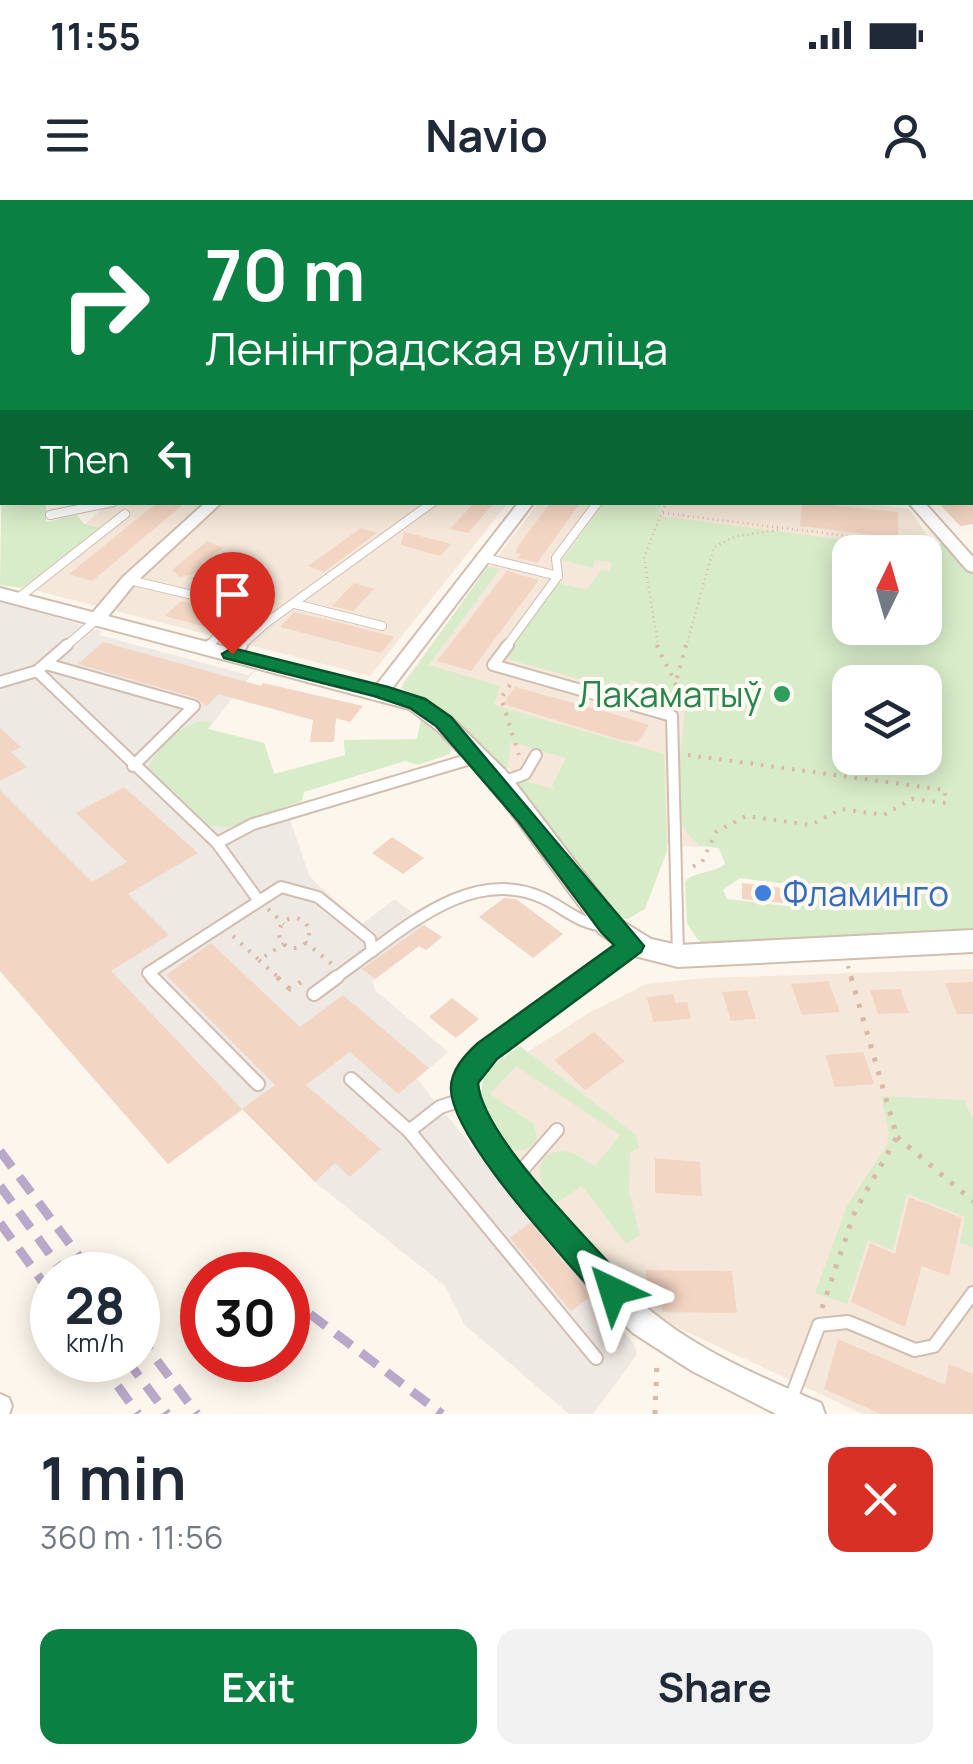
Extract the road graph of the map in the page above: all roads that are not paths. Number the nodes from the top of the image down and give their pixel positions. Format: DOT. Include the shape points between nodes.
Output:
graph roads {
  1 [pos="99,505"];
  2 [pos="211,505"];
  3 [pos="429,505"];
  4 [pos="524,505"];
  5 [pos="596,505"];
  6 [pos="913,505"];
  7 [pos="125,514"];
  8 [pos="50,515"];
  9 [pos="482,557"];
  10 [pos="973,567"];
  11 [pos="558,576"];
  12 [pos="128,580"];
  13 [pos="8,596"];
  14 [pos="295,604"];
  15 [pos="95,621"];
  16 [pos="382,626"];
  17 [pos="207,648"];
  18 [pos="232,654"];
  19 [pos="42,668"];
  20 [pos="0,682"];
  21 [pos="381,691"];
  22 [pos="536,755"];
  23 [pos="478,757"];
  24 [pos="134,766"];
  25 [pos="499,783"];
  26 [pos="217,844"];
  27 [pos="259,901"];
  28 [pos="610,926"];
  29 [pos="973,941"];
  30 [pos="632,946"];
  31 [pos="371,952"];
  32 [pos="678,956"];
  33 [pos="314,994"];
  34 [pos="351,1078"];
  35 [pos="258,1084"];
  36 [pos="466,1099"];
  37 [pos="557,1130"];
  38 [pos="409,1131"];
  39 [pos="515,1178"];
  40 [pos="973,1292"];
  41 [pos="596,1358"];
  42 [pos="799,1409"];
  1 -- 8 [label="lane"];
  2 -- 12 [label="street"];
  3 -- 14 [label="lane"];
  4 -- 9 [label="street"];
  5 -- 11 [label="lane" via="556,558"];
  6 -- 10 [label="street"];
  7 -- 13 [label="lane"];
  9 -- 11 [label="lane"];
  9 -- 21 [label="street"];
  11 -- 32 [label="lane" via="493,665 672,716"];
  12 -- 15 [label="street"];
  12 -- 17 [label="lane" via="230,604 234,617"];
  13 -- 15 [label="street"];
  14 -- 16 [label="lane"];
  14 -- 18 [label="lane"];
  15 -- 17 [label="street"];
  15 -- 19 [label="lane"];
  17 -- 18 [label="street"];
  18 -- 21 [label="street"];
  19 -- 20 [label="lane"];
  19 -- 24 [label="lane"];
  19 -- 24 [label="lane" via="194,706"];
  21 -- 23 [label="street" via="444,722"];
  22 -- 25 [label="lane" via="525,774"];
  23 -- 25 [label="street"];
  23 -- 26 [label="lane" via="252,824"];
  24 -- 26 [label="lane"];
  25 -- 28 [label="street"];
  26 -- 27 [label="lane"];
  27 -- 31 [label="lane" via="281,887 312,891 370,938"];
  27 -- 35 [label="lane" via="148,973"];
  28 -- 30 [label="street"];
  28 -- 31 [label="lane" via="586,926 538,896 502,888 438,905"];
  29 -- 32 [label="street"];
  30 -- 32 [label="street"];
  30 -- 36 [label="street" via="487,1051 464,1083"];
  31 -- 33 [label="lane"];
  34 -- 38 [label="lane"];
  36 -- 38 [label="lane" via="440,1107"];
  36 -- 39 [label="street"];
  37 -- 39 [label="lane"];
  38 -- 41 [label="lane"];
  39 -- 42 [label="street" via="639,1320"];
  40 -- 42 [label="lane" via="934,1346 915,1350 848,1322 819,1325"];
}
